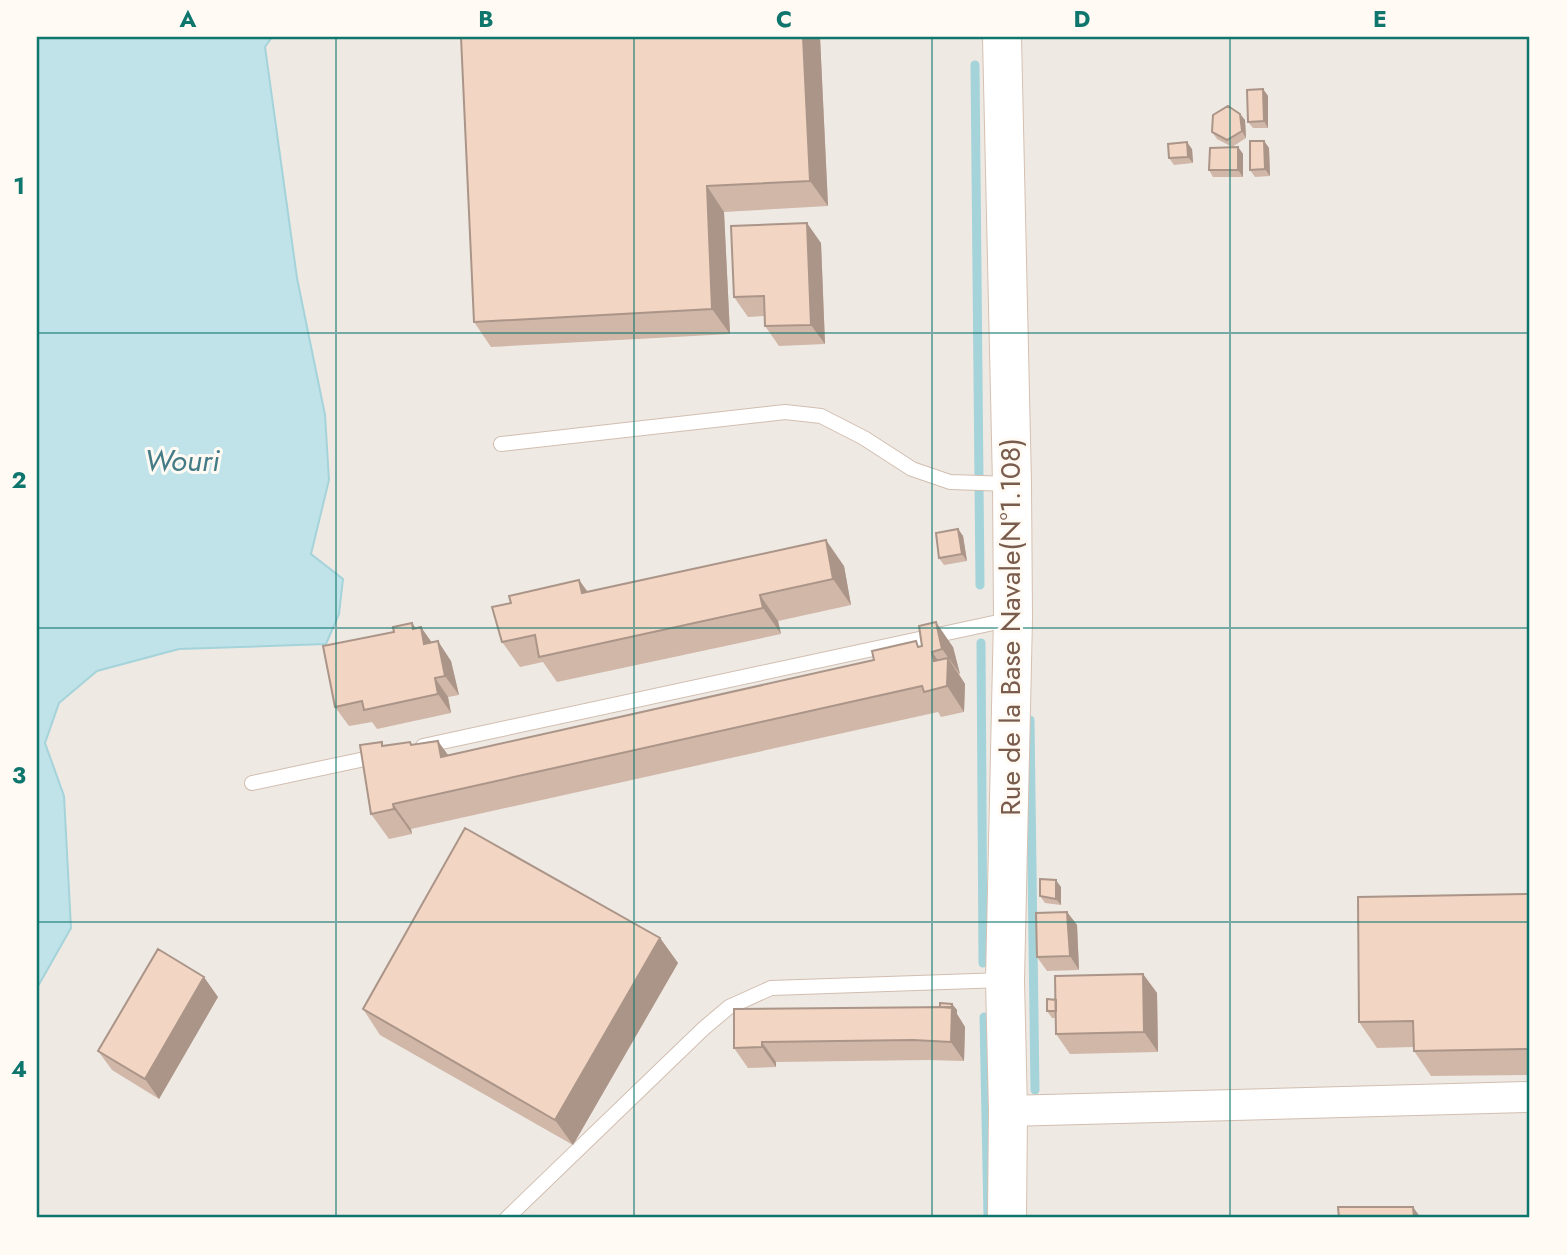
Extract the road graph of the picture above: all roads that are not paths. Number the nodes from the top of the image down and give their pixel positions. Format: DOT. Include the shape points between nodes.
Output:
graph roads {
  1 [pos="1002,37"];
  2 [pos="501,444"];
  3 [pos="1012,485"];
  4 [pos="1013,618"];
  5 [pos="415,748"];
  6 [pos="388,754"];
  7 [pos="252,783"];
  8 [pos="1005,980"];
  9 [pos="1530,1097"];
  10 [pos="1008,1111"];
  11 [pos="507,1218"];
  12 [pos="1007,1218"];
  1 -- 3 [label="main road, Rue de la Base Navale(N°1.108)"];
  2 -- 3 [label="lane" via="785,412 821,416 912,469 950,482"];
  3 -- 4 [label="main road, Rue de la Base Navale(N°1.108)"];
  4 -- 5 [label="lane"];
  4 -- 8 [label="main road, Rue de la Base Navale(N°1.108)"];
  6 -- 7 [label="lane"];
  8 -- 10 [label="main road, Rue de la Base Navale(N°1.108)"];
  8 -- 11 [label="lane" via="771,988 729,1007"];
  9 -- 10 [label="street"];
  10 -- 12 [label="main road, Rue de la Base Navale(N°1.108)"];
}
